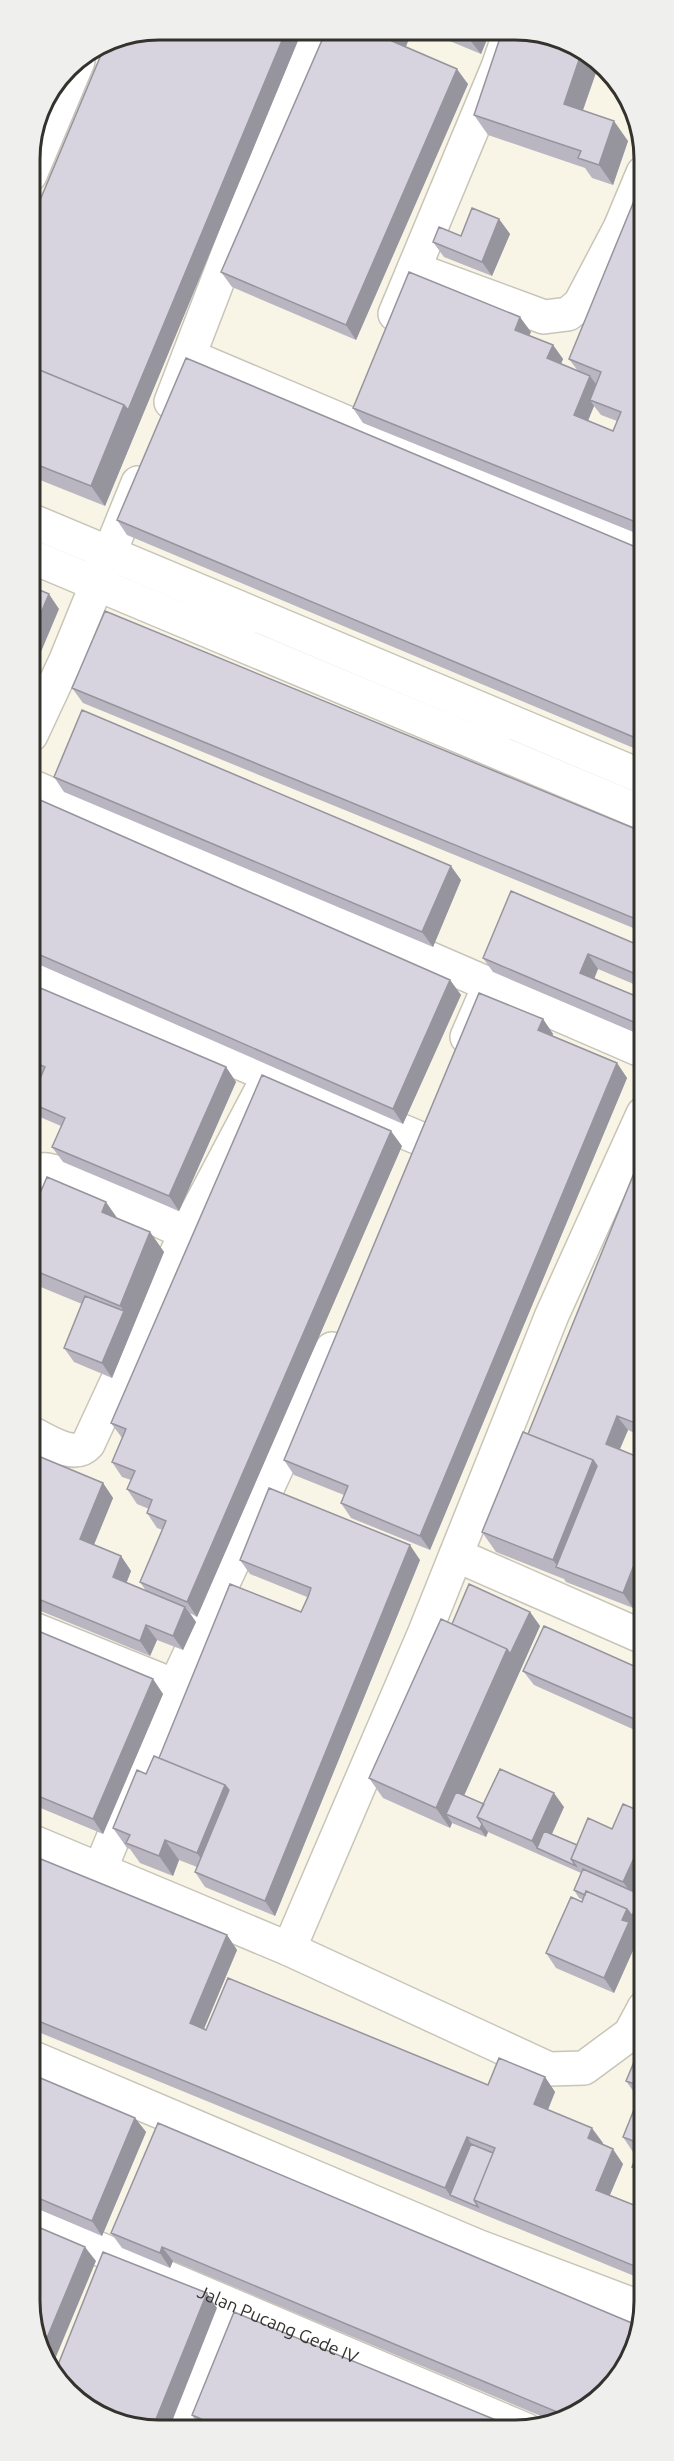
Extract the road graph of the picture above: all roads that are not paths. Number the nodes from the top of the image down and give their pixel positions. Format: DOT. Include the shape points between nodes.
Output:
graph roads {
  1 [pos="507,40"];
  2 [pos="314,41"];
  3 [pos="69,82"];
  4 [pos="41,148"];
  5 [pos="634,195"];
  6 [pos="414,269"];
  7 [pos="384,341"];
  8 [pos="189,356"];
  9 [pos="363,393"];
  10 [pos="350,424"];
  11 [pos="41,524"];
  12 [pos="634,544"];
  13 [pos="110,553"];
  14 [pos="41,560"];
  15 [pos="98,583"];
  16 [pos="41,713"];
  17 [pos="634,773"];
  18 [pos="41,791"];
  19 [pos="634,809"];
  20 [pos="41,979"];
  21 [pos="490,984"];
  22 [pos="634,1047"];
  23 [pos="453,1066"];
  24 [pos="270,1074"];
  25 [pos="435,1108"];
  26 [pos="634,1135"];
  27 [pos="421,1138"];
  28 [pos="41,1170"];
  29 [pos="407,1172"];
  30 [pos="186,1233"];
  31 [pos="343,1326"];
  32 [pos="40,1437"];
  33 [pos="456,1555"];
  34 [pos="633,1629"];
  35 [pos="40,1632"];
  36 [pos="175,1686"];
  37 [pos="40,1845"];
  38 [pos="100,1870"];
  39 [pos="289,1949"];
  40 [pos="633,2028"];
  41 [pos="40,2061"];
  42 [pos="164,2114"];
  43 [pos="152,2146"];
  44 [pos="124,2222"];
  45 [pos="40,2224"];
  46 [pos="112,2254"];
  47 [pos="99,2286"];
  48 [pos="633,2305"];
  49 [pos="235,2308"];
  50 [pos="185,2420"];
  51 [pos="502,2420"];
  1 -- 6 [label="street"];
  2 -- 8 [label="street"];
  3 -- 4 [label="street"];
  5 -- 6 [label="street" via="580,304 568,314 544,317"];
  6 -- 7 [label="street"];
  8 -- 10 [label="street"];
  8 -- 13 [label="street"];
  9 -- 10 [label="street"];
  10 -- 12 [label="street"];
  11 -- 13 [label="street"];
  13 -- 15 [label="street"];
  13 -- 17 [label="street"];
  14 -- 15 [label="street"];
  15 -- 16 [label="street"];
  15 -- 19 [label="street"];
  18 -- 21 [label="street"];
  20 -- 24 [label="street"];
  21 -- 22 [label="street"];
  21 -- 23 [label="street"];
  24 -- 27 [label="street"];
  24 -- 30 [label="street"];
  25 -- 27 [label="street"];
  26 -- 33 [label="street" via="552,1315"];
  27 -- 29 [label="street"];
  28 -- 30 [label="street" via="59,1173"];
  30 -- 32 [label="street" via="88,1444 71,1450"];
  31 -- 36 [label="street"];
  33 -- 34 [label="street"];
  33 -- 39 [label="street"];
  35 -- 36 [label="street"];
  36 -- 38 [label="street"];
  37 -- 38 [label="street"];
  38 -- 39 [label="street"];
  39 -- 40 [label="street" via="549,2069 584,2067"];
  41 -- 42 [label="street"];
  42 -- 43 [label="street"];
  42 -- 48 [label="street" via="477,2246"];
  44 -- 46 [label="street"];
  45 -- 46 [label="street, Jalan Pucang Gede IV"];
  46 -- 47 [label="street"];
  46 -- 49 [label="street, Jalan Pucang Gede IV"];
  49 -- 50 [label="street"];
  49 -- 51 [label="street, Jalan Pucang Gede IV"];
}
